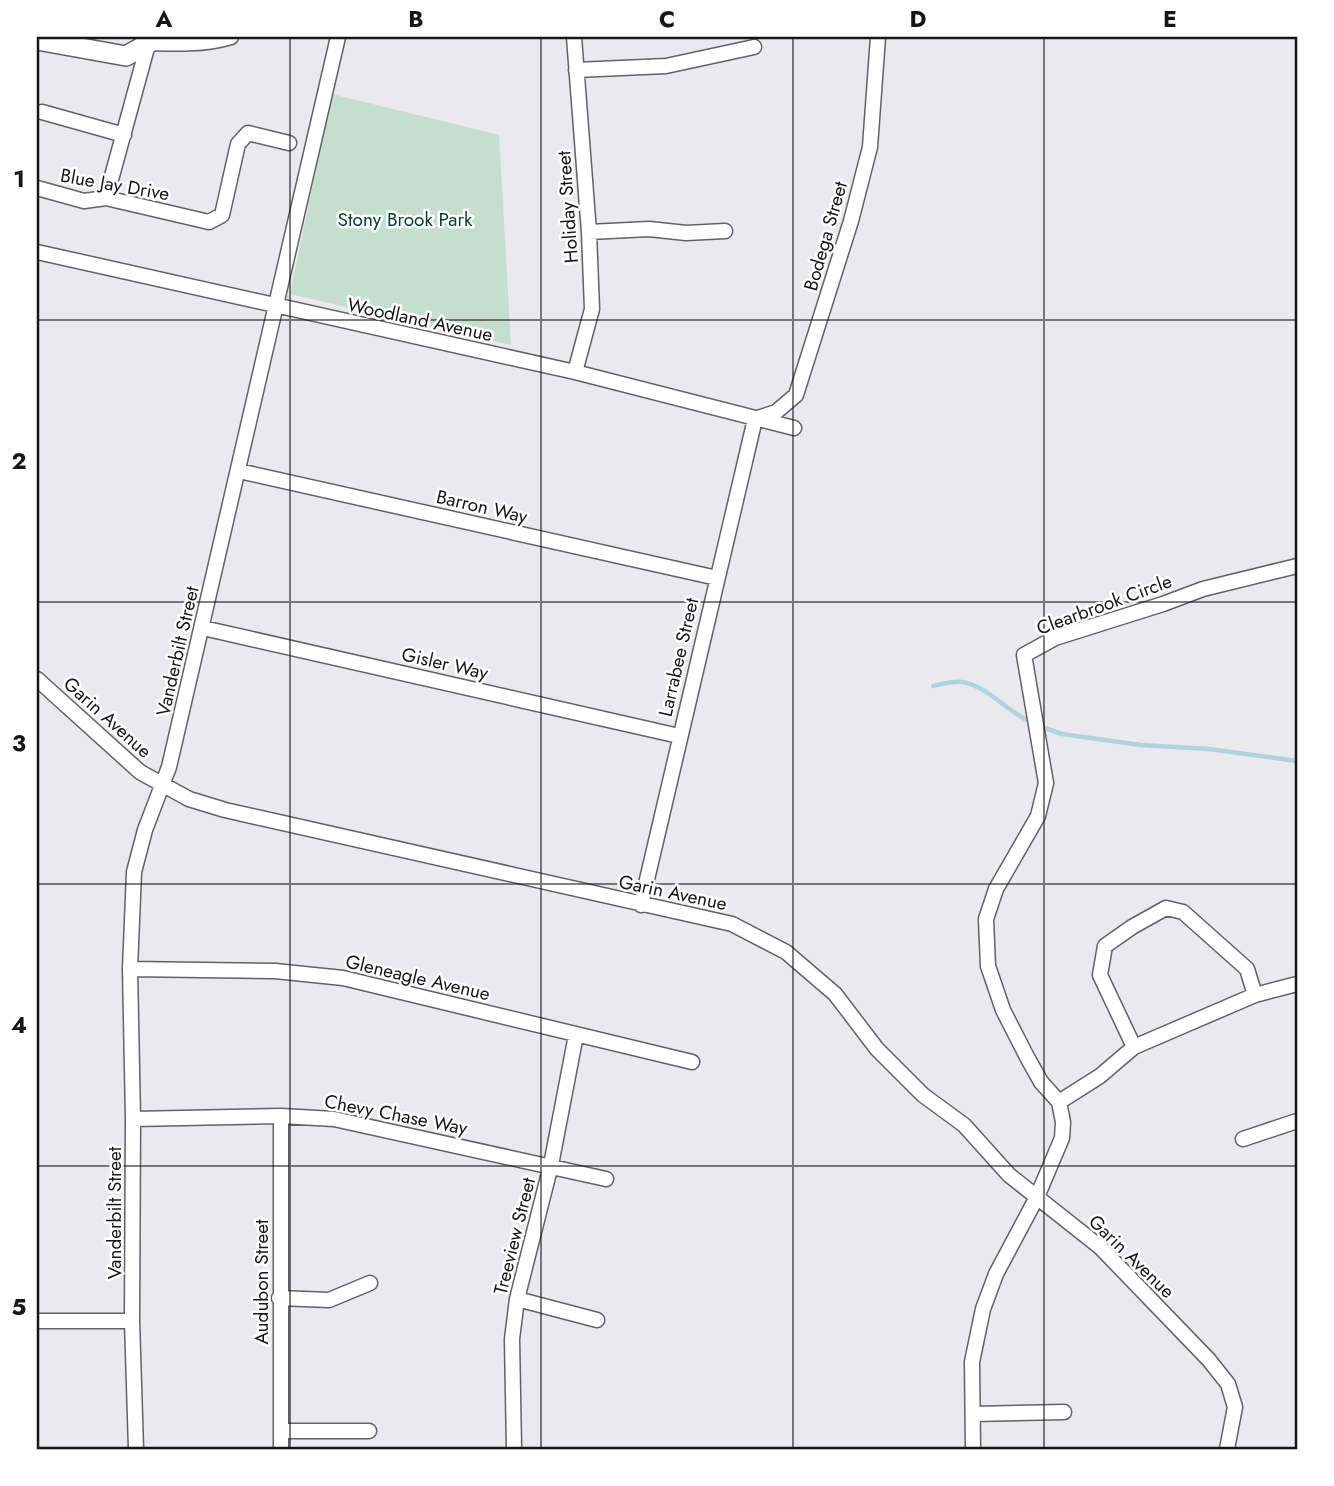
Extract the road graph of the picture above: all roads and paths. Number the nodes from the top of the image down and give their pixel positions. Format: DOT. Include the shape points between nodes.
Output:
graph roads {
  1 [pos="231,37"];
  2 [pos="338,37"];
  3 [pos="574,37"];
  4 [pos="878,37"];
  5 [pos="145,39"];
  6 [pos="37,40"];
  7 [pos="754,47"];
  8 [pos="576,70"];
  9 [pos="42,112"];
  10 [pos="124,135"];
  11 [pos="289,143"];
  12 [pos="37,188"];
  13 [pos="106,198"];
  14 [pos="725,231"];
  15 [pos="589,232"];
  16 [pos="37,252"];
  17 [pos="275,306"];
  18 [pos="575,372"];
  19 [pos="755,419"];
  20 [pos="794,428"];
  21 [pos="239,471"];
  22 [pos="1297,566"];
  23 [pos="717,579"];
  24 [pos="203,628"];
  25 [pos="37,679"];
  26 [pos="679,736"];
  27 [pos="162,784"];
  28 [pos="641,905"];
  29 [pos="130,969"];
  30 [pos="1297,984"];
  31 [pos="1255,995"];
  32 [pos="576,1035"];
  33 [pos="1134,1047"];
  34 [pos="692,1062"];
  35 [pos="1059,1102"];
  36 [pos="281,1116"];
  37 [pos="133,1119"];
  38 [pos="1297,1121"];
  39 [pos="1243,1139"];
  40 [pos="551,1165"];
  41 [pos="606,1179"];
  42 [pos="1037,1197"];
  43 [pos="370,1283"];
  44 [pos="279,1298"];
  45 [pos="517,1299"];
  46 [pos="597,1320"];
  47 [pos="37,1321"];
  48 [pos="132,1321"];
  49 [pos="1064,1412"];
  50 [pos="973,1414"];
  51 [pos="281,1431"];
  52 [pos="369,1431"];
  53 [pos="136,1449"];
  54 [pos="281,1449"];
  55 [pos="514,1449"];
  56 [pos="973,1449"];
  57 [pos="1227,1449"];
  1 -- 5 [label="street" via="181,44"];
  2 -- 17 [label="street, Vanderbilt Street"];
  3 -- 8 [label="street, Holiday Street"];
  4 -- 19 [label="street, Bodega Street" via="870,147 796,396 776,412"];
  5 -- 6 [label="main road" via="126,56"];
  5 -- 10 [label="street"];
  7 -- 8 [label="street" via="666,66"];
  8 -- 15 [label="street, Holiday Street"];
  9 -- 10 [label="street"];
  10 -- 13 [label="street"];
  11 -- 13 [label="street, Blue Jay Drive" via="248,133 238,144 222,215 209,222"];
  12 -- 13 [label="street, Blue Jay Drive" via="84,201"];
  14 -- 15 [label="street"];
  15 -- 18 [label="street, Holiday Street" via="592,309"];
  16 -- 17 [label="street, Woodland Avenue"];
  17 -- 18 [label="street, Woodland Avenue"];
  17 -- 21 [label="street, Vanderbilt Street"];
  18 -- 19 [label="street, Woodland Avenue"];
  19 -- 20 [label="street, Woodland Avenue"];
  19 -- 23 [label="street, Larrabee Street"];
  21 -- 23 [label="street, Barron Way"];
  21 -- 24 [label="street, Vanderbilt Street"];
  22 -- 35 [label="street, Clearbrook Circle" via="1203,589 1055,638 1024,655 1046,783 1038,816 996,889 986,919 988,966 1027,1058"];
  23 -- 26 [label="street, Larrabee Street"];
  24 -- 26 [label="street, Gisler Way"];
  24 -- 27 [label="street, Vanderbilt Street"];
  25 -- 27 [label="street, Garin Avenue" via="140,772"];
  26 -- 28 [label="street, Larrabee Street"];
  27 -- 28 [label="street, Garin Avenue" via="189,799 225,810"];
  27 -- 29 [label="street, Vanderbilt Street" via="134,872"];
  28 -- 42 [label="street, Garin Avenue" via="732,924 786,952 835,994 877,1049 923,1095 964,1125 1009,1175"];
  29 -- 32 [label="street, Gleneagle Avenue" via="275,971 343,978"];
  29 -- 37 [label="street, Vanderbilt Street"];
  30 -- 31 [label="street"];
  31 -- 33 [label="street"];
  31 -- 33 [label="street" via="1247,969 1183,912 1166,908 1105,946 1100,975"];
  32 -- 34 [label="street, Gleneagle Avenue"];
  32 -- 40 [label="street, Treeview Street"];
  33 -- 35 [label="street"];
  35 -- 42 [label="street" via="1062,1138"];
  36 -- 37 [label="street, Chevy Chase Way"];
  36 -- 40 [label="street, Chevy Chase Way" via="334,1119"];
  36 -- 44 [label="street, Audubon Street"];
  37 -- 48 [label="street, Vanderbilt Street"];
  38 -- 39 [label="street"];
  40 -- 41 [label="street, Chevy Chase Way"];
  40 -- 45 [label="street, Treeview Street"];
  42 -- 50 [label="street" via="983,1309 972,1362"];
  42 -- 57 [label="street, Garin Avenue" via="1100,1247 1228,1384 1235,1406"];
  43 -- 44 [label="street" via="329,1300"];
  44 -- 51 [label="street, Audubon Street"];
  45 -- 46 [label="street"];
  45 -- 55 [label="street, Treeview Street" via="512,1339"];
  47 -- 48 [label="street"];
  48 -- 53 [label="street, Vanderbilt Street"];
  49 -- 50 [label="street"];
  50 -- 56 [label="street"];
  51 -- 52 [label="street"];
  51 -- 54 [label="street, Audubon Street"];
}
